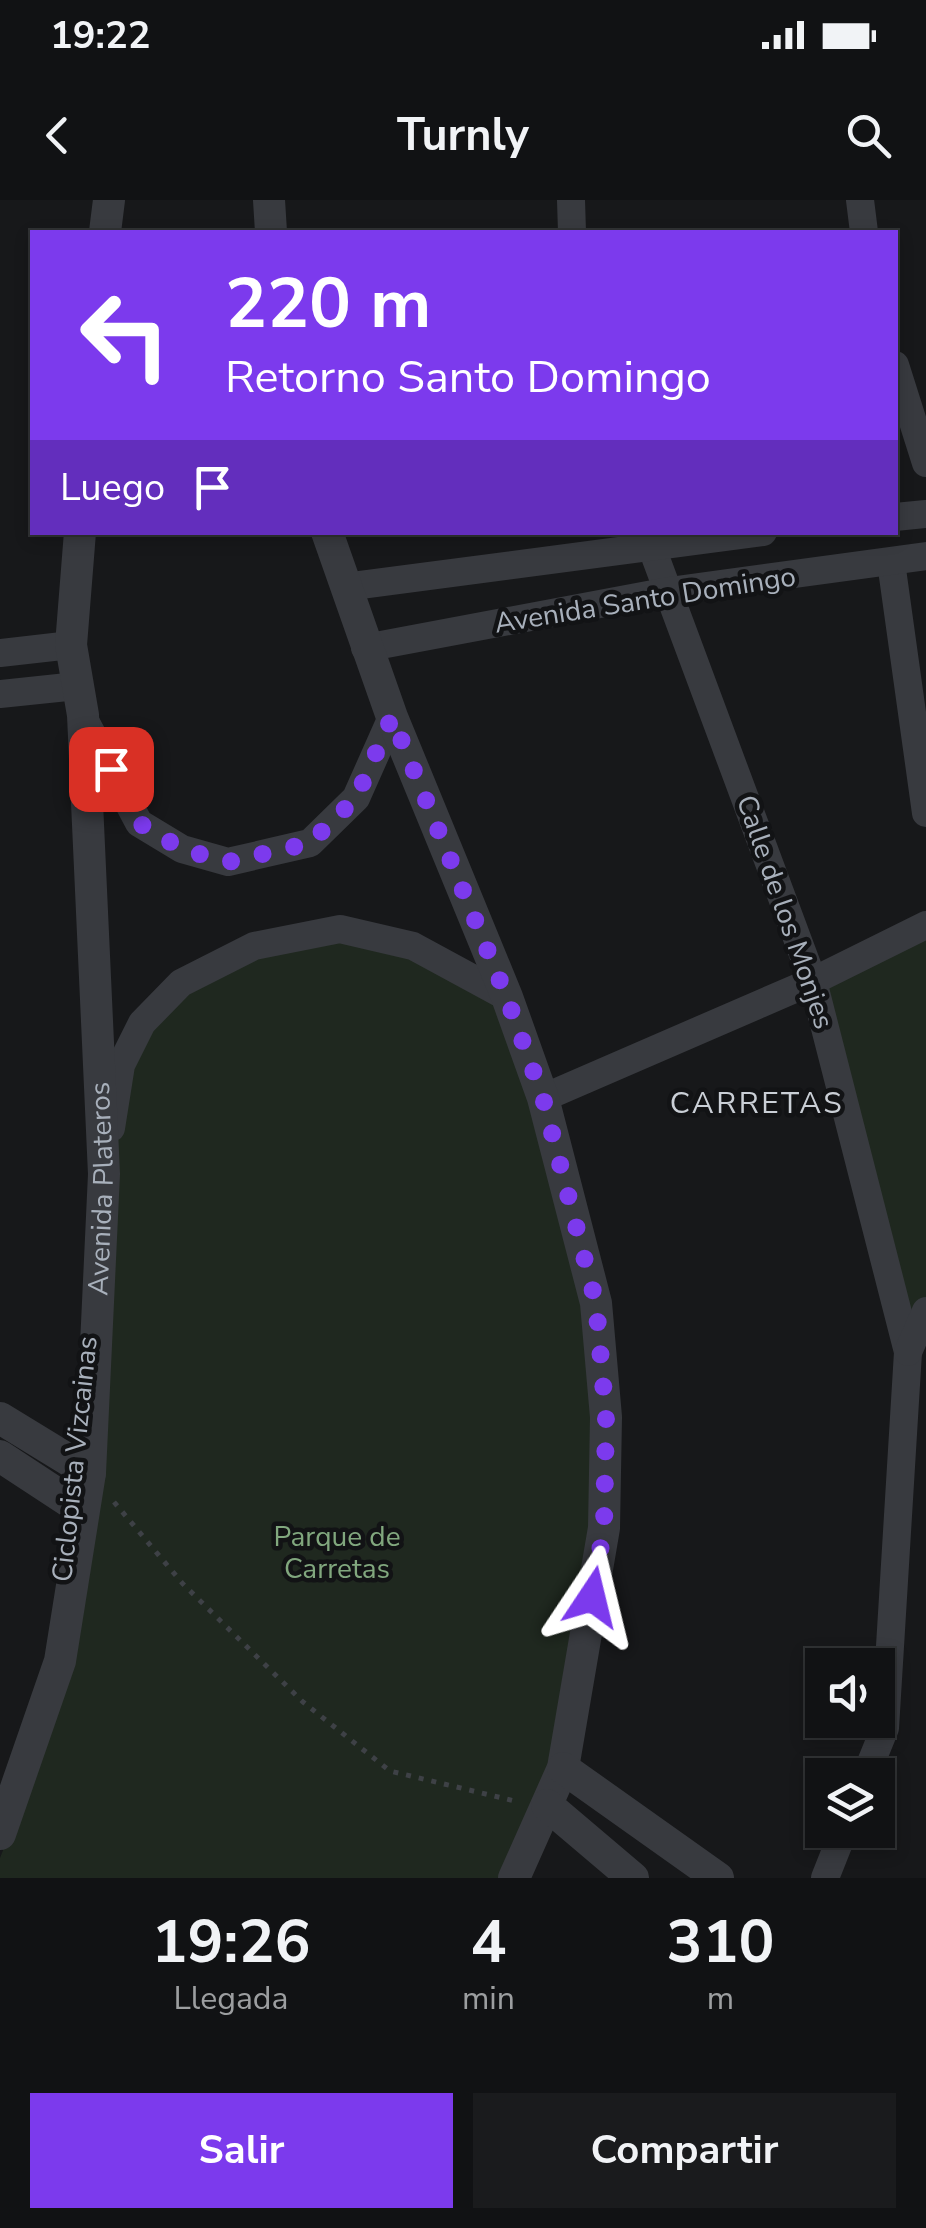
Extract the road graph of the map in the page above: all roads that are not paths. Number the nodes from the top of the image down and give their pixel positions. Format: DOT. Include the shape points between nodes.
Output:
graph roads {
  1 [pos="109,200"];
  2 [pos="269,200"];
  3 [pos="571,200"];
  4 [pos="860,200"];
  5 [pos="105,230"];
  6 [pos="271,230"];
  7 [pos="572,230"];
  8 [pos="864,230"];
  9 [pos="898,374"];
  10 [pos="926,464"];
  11 [pos="926,514"];
  12 [pos="898,517"];
  13 [pos="80,535"];
  14 [pos="327,535"];
  15 [pos="714,535"];
  16 [pos="648,539"];
  17 [pos="926,556"];
  18 [pos="891,562"];
  19 [pos="345,588"];
  20 [pos="670,592"];
  21 [pos="71,645"];
  22 [pos="366,648"];
  23 [pos="0,653"];
  24 [pos="0,694"];
  25 [pos="80,701"];
  26 [pos="392,717"];
  27 [pos="926,813"];
  28 [pos="926,925"];
  29 [pos="814,980"];
  30 [pos="507,998"];
  31 [pos="543,1098"];
  32 [pos="104,1174"];
  33 [pos="926,1310"];
  34 [pos="908,1352"];
  35 [pos="0,1418"];
  36 [pos="0,1456"];
  37 [pos="90,1473"];
  38 [pos="82,1510"];
  39 [pos="873,1758"];
  40 [pos="563,1768"];
  41 [pos="534,1804"];
  42 [pos="0,1834"];
  43 [pos="837,1848"];
  44 [pos="514,1878"];
  45 [pos="632,1878"];
  46 [pos="718,1878"];
  47 [pos="825,1878"];
  1 -- 5 [label="street"];
  2 -- 6 [label="street"];
  3 -- 7 [label="street"];
  4 -- 8 [label="street"];
  9 -- 10 [label="street"];
  11 -- 12 [label="street"];
  13 -- 21 [label="street, Avenida Plateros"];
  14 -- 19 [label="street"];
  15 -- 16 [label="street, Avenida Santo Domingo"];
  16 -- 19 [label="street, Avenida Santo Domingo"];
  16 -- 20 [label="street, Calle de los Monjes"];
  17 -- 18 [label="street, Avenida Santo Domingo"];
  18 -- 20 [label="street, Avenida Santo Domingo"];
  18 -- 27 [label="street"];
  19 -- 22 [label="street"];
  20 -- 22 [label="street, Avenida Santo Domingo"];
  20 -- 29 [label="street, Calle de los Monjes"];
  21 -- 23 [label="street"];
  21 -- 25 [label="street, Avenida Plateros"];
  22 -- 26 [label="street"];
  24 -- 25 [label="street"];
  25 -- 26 [label="street" via="139,823 182,849 228,862 310,843 356,798"];
  25 -- 32 [label="street, Avenida Plateros"];
  26 -- 30 [label="street"];
  28 -- 29 [label="street"];
  29 -- 31 [label="street"];
  29 -- 34 [label="street, Calle de los Monjes"];
  30 -- 31 [label="street"];
  30 -- 32 [label="street" via="413,946 340,929 254,946 181,983 142,1023 121,1065"];
  31 -- 40 [label="street" via="596,1303 606,1417 604,1528"];
  32 -- 37 [label="street, Avenida Plateros"];
  33 -- 34 [label="street"];
  34 -- 39 [label="street, Calle de los Monjes" via="885,1728"];
  35 -- 37 [label="street"];
  36 -- 38 [label="street"];
  37 -- 38 [label="street, Avenida Plateros"];
  38 -- 42 [label="street, Avenida Plateros" via="60,1661"];
  40 -- 41 [label="street"];
  40 -- 46 [label="street"];
  41 -- 44 [label="street"];
  41 -- 45 [label="street"];
  43 -- 47 [label="street"];
}
